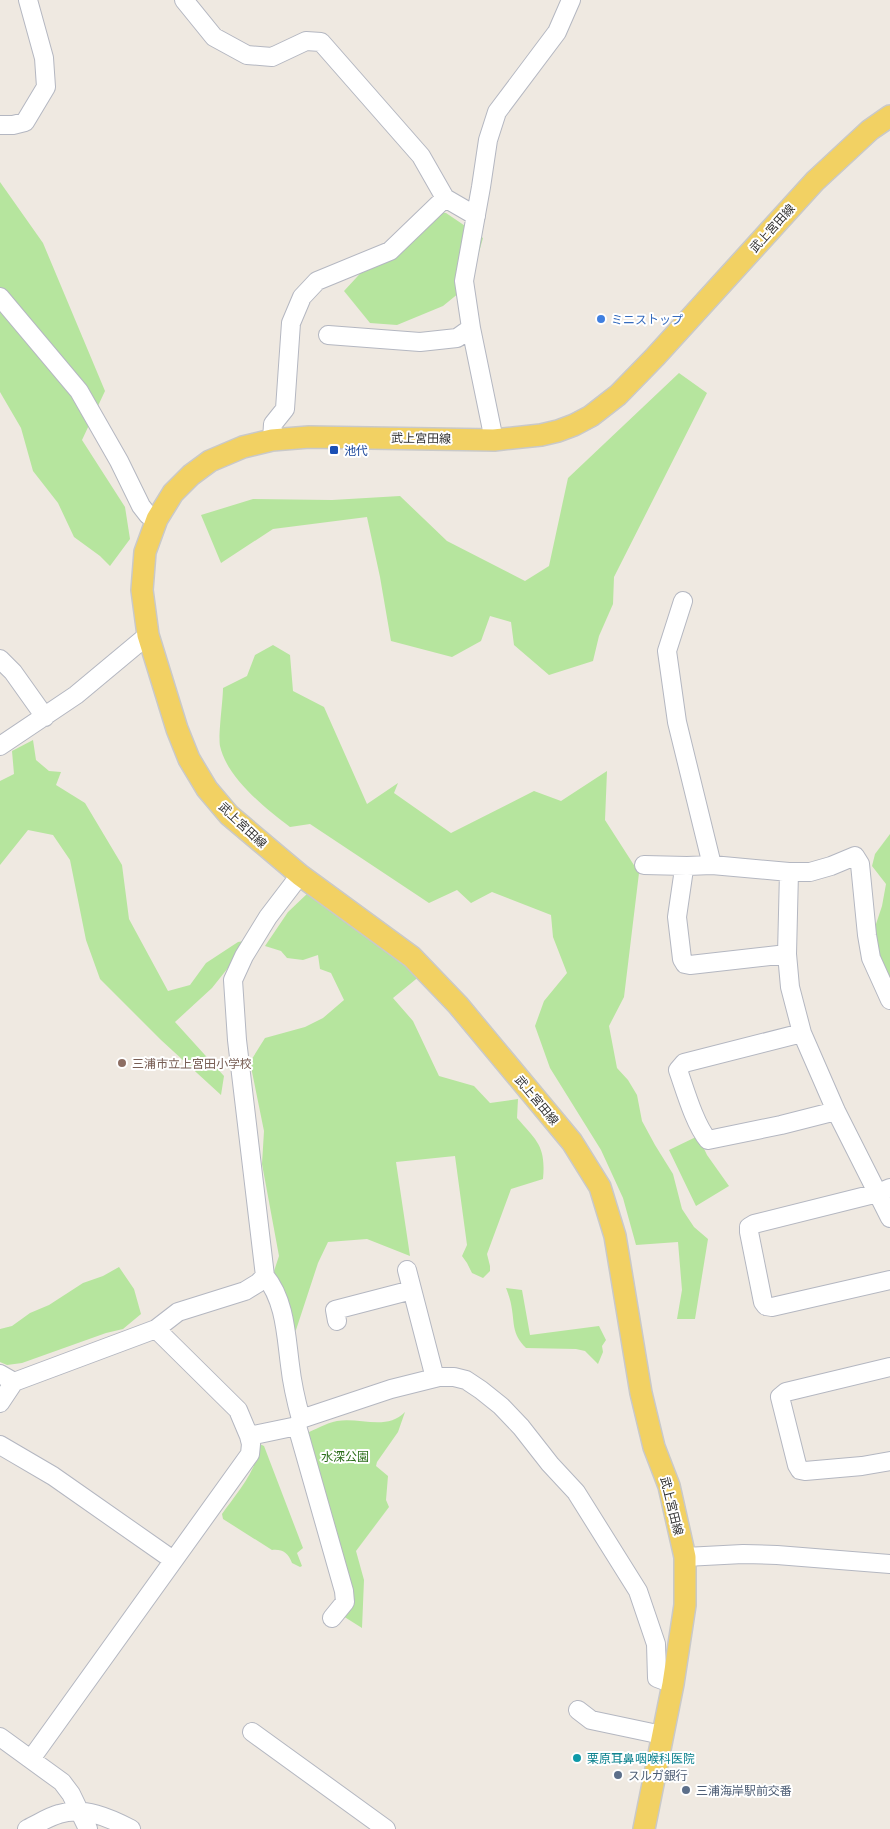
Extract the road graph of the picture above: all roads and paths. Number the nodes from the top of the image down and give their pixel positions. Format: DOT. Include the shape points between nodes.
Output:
graph roads {
  1 [pos="28,0"];
  2 [pos="184,0"];
  3 [pos="571,0"];
  4 [pos="890,116"];
  5 [pos="0,124"];
  6 [pos="445,198"];
  7 [pos="476,216"];
  8 [pos="0,297"];
  9 [pos="471,328"];
  10 [pos="328,335"];
  11 [pos="272,440"];
  12 [pos="494,440"];
  13 [pos="157,519"];
  14 [pos="684,601"];
  15 [pos="148,634"];
  16 [pos="0,659"];
  17 [pos="45,717"];
  18 [pos="0,746"];
  19 [pos="712,865"];
  20 [pos="644,866"];
  21 [pos="686,866"];
  22 [pos="789,872"];
  23 [pos="300,875"];
  24 [pos="787,954"];
  25 [pos="890,1000"];
  26 [pos="802,1033"];
  27 [pos="836,1111"];
  28 [pos="884,1190"];
  29 [pos="890,1218"];
  30 [pos="407,1270"];
  31 [pos="265,1276"];
  32 [pos="890,1280"];
  33 [pos="412,1290"];
  34 [pos="337,1320"];
  35 [pos="156,1330"];
  36 [pos="890,1367"];
  37 [pos="7,1378"];
  38 [pos="435,1378"];
  39 [pos="0,1403"];
  40 [pos="299,1422"];
  41 [pos="249,1436"];
  42 [pos="0,1445"];
  43 [pos="890,1461"];
  44 [pos="685,1557"];
  45 [pos="173,1560"];
  46 [pos="890,1564"];
  47 [pos="332,1618"];
  48 [pos="673,1684"];
  49 [pos="578,1710"];
  50 [pos="252,1732"];
  51 [pos="662,1735"];
  52 [pos="0,1737"];
  53 [pos="31,1759"];
  54 [pos="79,1812"];
  55 [pos="27,1829"];
  56 [pos="88,1829"];
  57 [pos="131,1829"];
  58 [pos="386,1829"];
  59 [pos="644,1829"];
  1 -- 5 [label="street" via="44,58 46,87 25,122"];
  2 -- 6 [label="street" via="214,37 247,56 272,57 306,41 321,42 421,156"];
  3 -- 7 [label="street" via="557,32 497,112 488,140"];
  4 -- 12 [label="main road, 武上宮田線" via="815,180 661,351 604,407 558,431"];
  6 -- 7 [label="street"];
  6 -- 11 [label="street" via="390,252 317,281 302,297 291,323 285,409 273,424"];
  7 -- 9 [label="street" via="464,281"];
  8 -- 13 [label="street" via="79,391 142,506 148,515"];
  9 -- 10 [label="street" via="457,338 420,342"];
  9 -- 12 [label="street"];
  11 -- 12 [label="main road, 武上宮田線" via="338,436"];
  11 -- 13 [label="main road, 武上宮田線" via="243,447 204,465 173,493"];
  13 -- 15 [label="main road, 武上宮田線" via="145,552 143,570 142,590"];
  14 -- 19 [label="street" via="667,651 677,722"];
  15 -- 17 [label="street" via="92,683"];
  15 -- 23 [label="main road, 武上宮田線" via="177,729 197,774 229,815"];
  16 -- 17 [label="street"];
  17 -- 18 [label="street"];
  19 -- 21 [label="street"];
  19 -- 22 [label="street"];
  20 -- 21 [label="street"];
  21 -- 24 [label="street" via="677,917 685,964"];
  22 -- 24 [label="street"];
  22 -- 25 [label="street" via="810,872 855,856 860,864 871,958"];
  23 -- 31 [label="street" via="268,917 233,980"];
  23 -- 44 [label="main road, 武上宮田線" via="419,964 458,1005 572,1142 600,1187 615,1236 640,1392 654,1447 670,1486"];
  24 -- 26 [label="street" via="790,987"];
  26 -- 27 [label="street"];
  26 -- 27 [label="street" via="684,1063 678,1070 693,1109 708,1140"];
  27 -- 28 [label="street"];
  28 -- 29 [label="street"];
  28 -- 32 [label="street" via="754,1224 749,1227 749,1232 766,1306"];
  30 -- 33 [label="street"];
  31 -- 35 [label="street" via="244,1291 178,1312"];
  31 -- 40 [label="street" via="274,1286 284,1321"];
  33 -- 34 [label="street" via="349,1299 335,1310"];
  33 -- 38 [label="street"];
  35 -- 37 [label="street"];
  35 -- 41 [label="street" via="238,1410"];
  36 -- 43 [label="street" via="786,1392 780,1397 800,1470"];
  37 -- 39 [label="street"];
  38 -- 40 [label="street" via="391,1389"];
  38 -- 48 [label="street" via="466,1380 501,1406 576,1492 638,1591 656,1644 657,1678"];
  40 -- 41 [label="street"];
  40 -- 47 [label="street" via="344,1591 345,1602"];
  41 -- 45 [label="street" via="250,1454"];
  42 -- 45 [label="street" via="54,1476"];
  44 -- 46 [label="street" via="760,1554"];
  44 -- 48 [label="main road, 武上宮田線" via="685,1606"];
  45 -- 53 [label="street"];
  48 -- 51 [label="main road, 武上宮田線"];
  49 -- 51 [label="street" via="592,1720"];
  50 -- 58 [label="street"];
  51 -- 59 [label="main road, 武上宮田線"];
  52 -- 53 [label="street"];
  53 -- 54 [label="street" via="62,1782"];
  54 -- 55 [label="street" via="61,1813"];
  54 -- 56 [label="street"];
  54 -- 57 [label="street" via="106,1818"];
}
